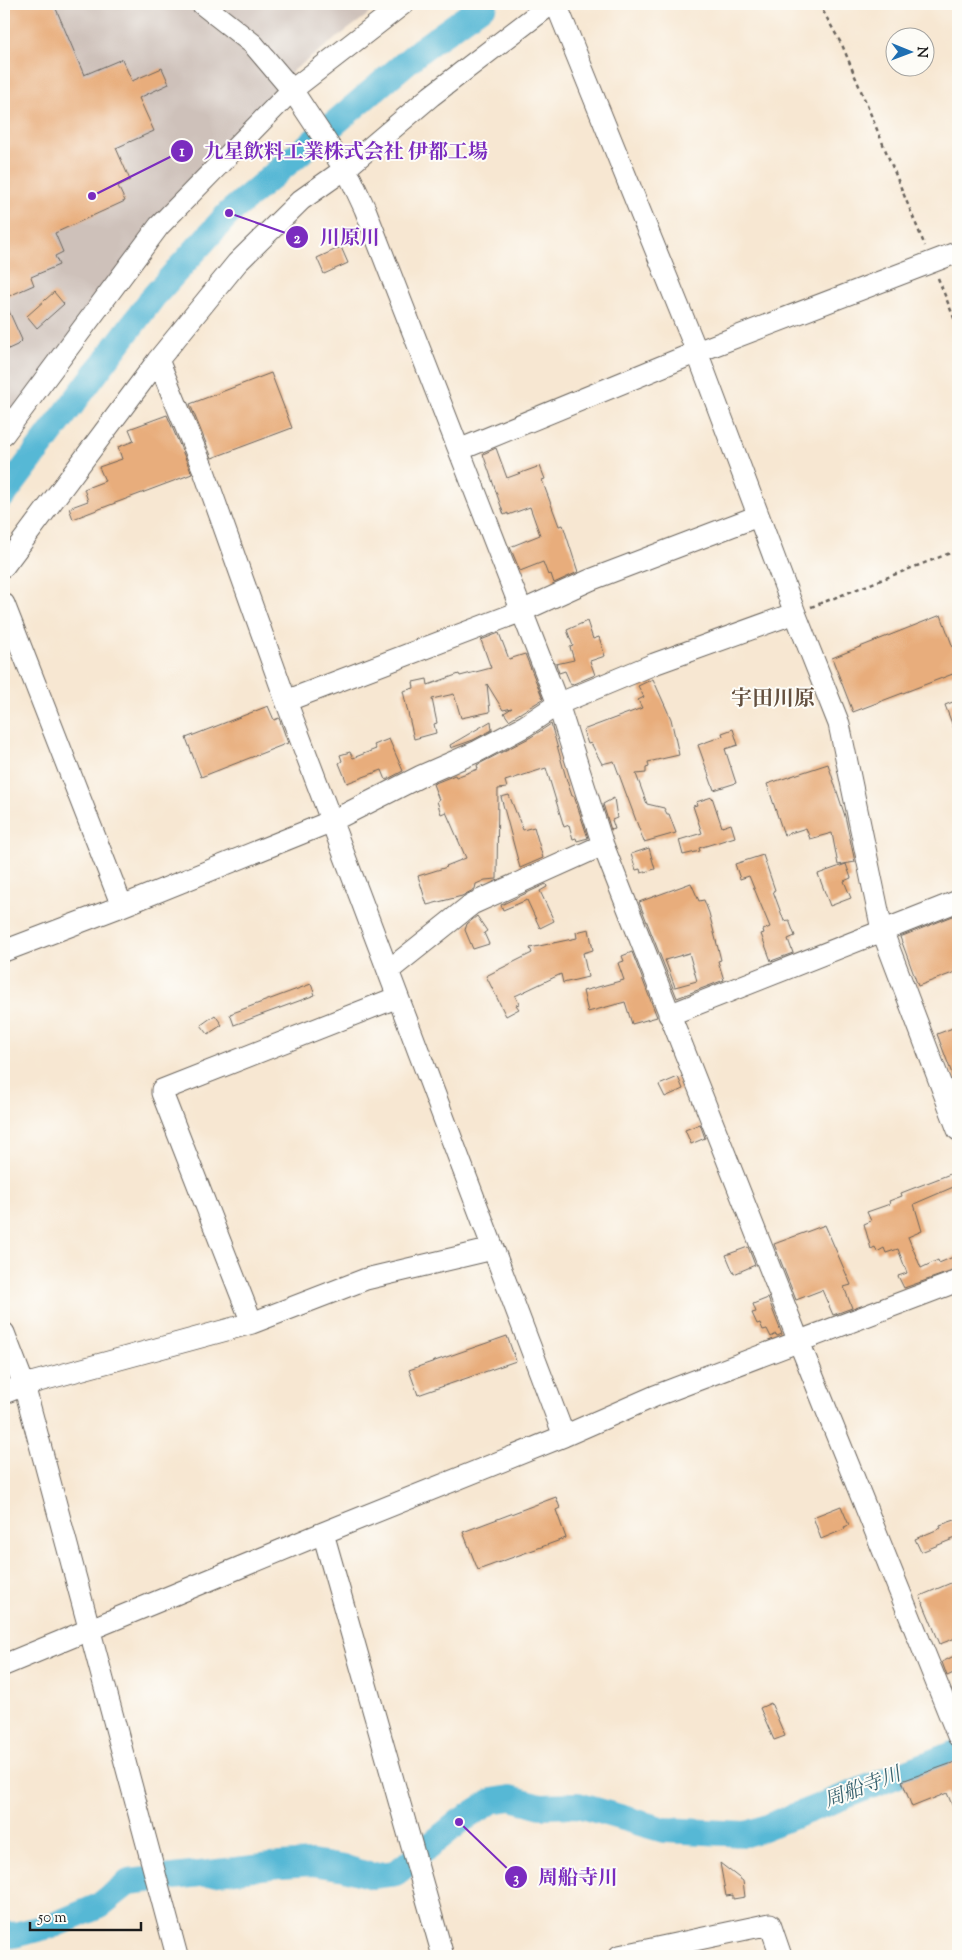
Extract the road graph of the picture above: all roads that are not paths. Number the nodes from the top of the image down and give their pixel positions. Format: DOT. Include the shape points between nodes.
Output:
graph roads {
  1 [pos="202,4"];
  2 [pos="402,4"];
  3 [pos="551,4"];
  4 [pos="556,4"];
  5 [pos="292,90"];
  6 [pos="345,169"];
  7 [pos="958,252"];
  8 [pos="697,352"];
  9 [pos="158,360"];
  10 [pos="4,434"];
  11 [pos="459,450"];
  12 [pos="758,516"];
  13 [pos="4,566"];
  14 [pos="4,604"];
  15 [pos="522,611"];
  16 [pos="795,614"];
  17 [pos="286,701"];
  18 [pos="558,704"];
  19 [pos="332,821"];
  20 [pos="603,845"];
  21 [pos="958,901"];
  22 [pos="122,906"];
  23 [pos="882,930"];
  24 [pos="4,951"];
  25 [pos="388,971"];
  26 [pos="398,997"];
  27 [pos="669,1015"];
  28 [pos="958,1130"];
  29 [pos="493,1249"];
  30 [pos="958,1281"];
  31 [pos="252,1323"];
  32 [pos="4,1333"];
  33 [pos="799,1342"];
  34 [pos="24,1385"];
  35 [pos="4,1393"];
  36 [pos="564,1436"];
  37 [pos="323,1533"];
  38 [pos="90,1630"];
  39 [pos="4,1665"];
  40 [pos="958,1736"];
  41 [pos="177,1956"];
  42 [pos="442,1956"];
  43 [pos="619,1956"];
  44 [pos="781,1956"];
  1 -- 5 [label="street" via="253,44"];
  2 -- 5 [label="street"];
  3 -- 6 [label="street" via="431,96"];
  4 -- 8 [label="street"];
  5 -- 6 [label="street"];
  5 -- 10 [label="street" via="158,226"];
  6 -- 9 [label="street" via="301,200 237,263"];
  6 -- 11 [label="street" via="366,210"];
  7 -- 8 [label="street"];
  8 -- 11 [label="street"];
  8 -- 12 [label="street"];
  9 -- 13 [label="street"];
  9 -- 17 [label="street" via="204,471"];
  11 -- 15 [label="street"];
  12 -- 15 [label="street" via="590,580"];
  12 -- 16 [label="street"];
  14 -- 22 [label="street"];
  15 -- 17 [label="street"];
  15 -- 18 [label="street"];
  16 -- 18 [label="street" via="654,664"];
  16 -- 23 [label="street" via="839,724"];
  17 -- 19 [label="street"];
  18 -- 19 [label="street" via="478,751"];
  18 -- 20 [label="street"];
  19 -- 22 [label="street"];
  19 -- 25 [label="street"];
  20 -- 25 [label="street" via="472,904"];
  20 -- 27 [label="street"];
  21 -- 23 [label="street"];
  22 -- 24 [label="street"];
  23 -- 27 [label="street"];
  23 -- 28 [label="street"];
  25 -- 26 [label="street"];
  26 -- 29 [label="street"];
  26 -- 31 [label="street" via="162,1090"];
  27 -- 33 [label="street"];
  29 -- 31 [label="street" via="366,1279"];
  29 -- 36 [label="street"];
  30 -- 33 [label="street"];
  31 -- 34 [label="street"];
  32 -- 34 [label="street"];
  33 -- 36 [label="street" via="655,1396"];
  33 -- 40 [label="street"];
  34 -- 35 [label="street"];
  34 -- 38 [label="street"];
  36 -- 37 [label="street"];
  37 -- 38 [label="street"];
  37 -- 42 [label="street"];
  38 -- 39 [label="street"];
  38 -- 41 [label="street"];
  43 -- 44 [label="street" via="770,1924"];
}
